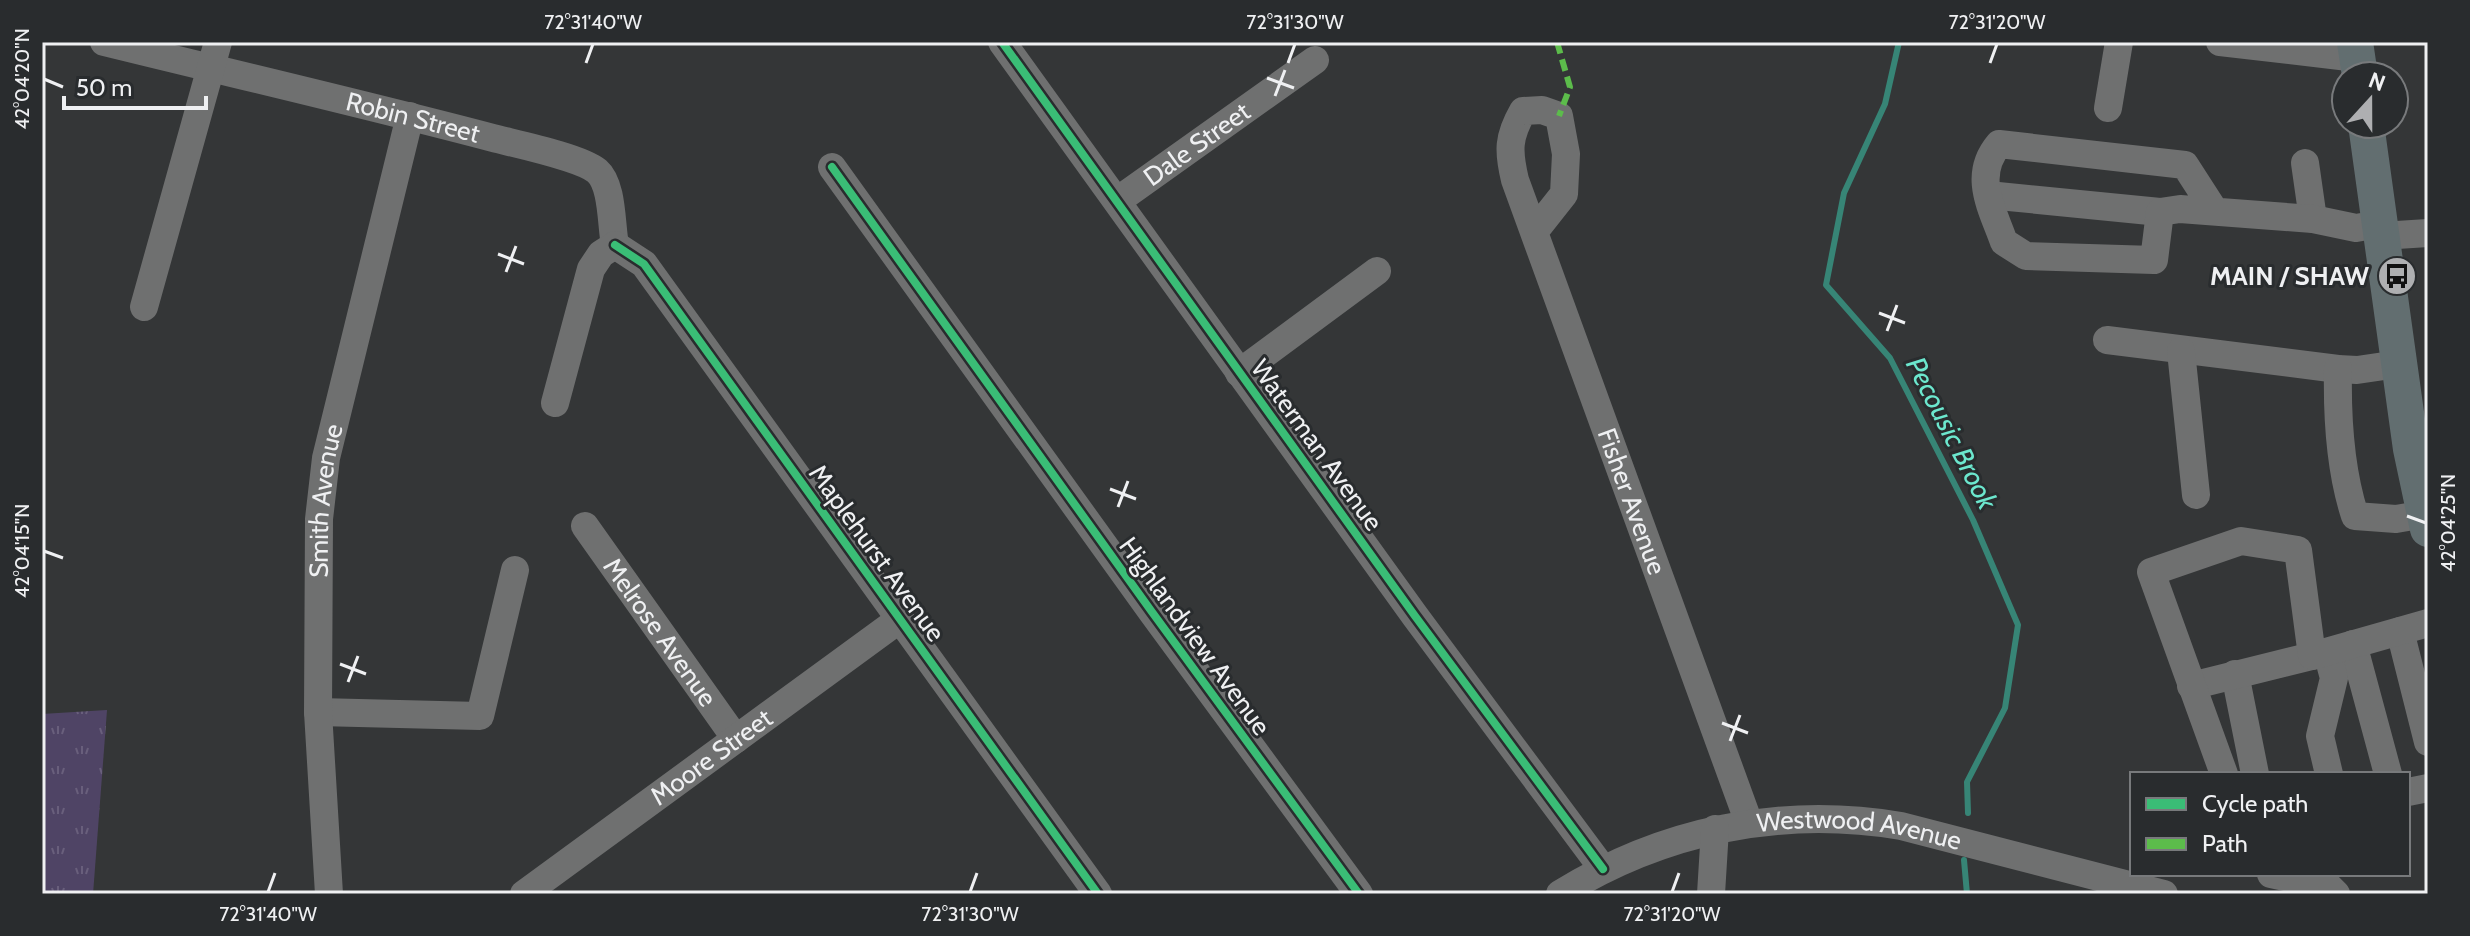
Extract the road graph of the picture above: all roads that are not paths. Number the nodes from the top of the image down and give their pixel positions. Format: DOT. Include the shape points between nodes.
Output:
graph roads {
  1 [pos="104,42"];
  2 [pos="1002,42"];
  3 [pos="2119,42"];
  4 [pos="2220,42"];
  5 [pos="215,55"];
  6 [pos="2357,59"];
  7 [pos="1315,60"];
  8 [pos="2108,108"];
  9 [pos="410,116"];
  10 [pos="2368,140"];
  11 [pos="2305,163"];
  12 [pos="832,167"];
  13 [pos="1988,195"];
  14 [pos="1117,201"];
  15 [pos="2214,210"];
  16 [pos="2160,212"];
  17 [pos="2313,219"];
  18 [pos="2380,230"];
  19 [pos="1534,232"];
  20 [pos="2428,233"];
  21 [pos="615,245"];
  22 [pos="1377,271"];
  23 [pos="144,307"];
  24 [pos="2107,340"];
  25 [pos="2181,351"];
  26 [pos="2398,364"];
  27 [pos="2338,369"];
  28 [pos="1239,373"];
  29 [pos="555,403"];
  30 [pos="2196,495"];
  31 [pos="2426,521"];
  32 [pos="585,526"];
  33 [pos="515,570"];
  34 [pos="900,619"];
  35 [pos="2428,623"];
  36 [pos="2400,631"];
  37 [pos="2330,650"];
  38 [pos="2235,674"];
  39 [pos="2191,686"];
  40 [pos="318,712"];
  41 [pos="736,739"];
  42 [pos="2428,742"];
  43 [pos="2223,772"];
  44 [pos="2255,772"];
  45 [pos="2329,772"];
  46 [pos="2387,772"];
  47 [pos="1749,823"];
  48 [pos="1715,829"];
  49 [pos="1603,869"];
  50 [pos="2280,876"];
  51 [pos="2133,890"];
  52 [pos="329,894"];
  53 [pos="524,894"];
  54 [pos="1098,894"];
  55 [pos="1359,894"];
  56 [pos="1560,894"];
  57 [pos="1711,894"];
  58 [pos="2164,894"];
  59 [pos="2336,894"];
  1 -- 5 [label="street, Robin Street"];
  2 -- 14 [label="street, Waterman Avenue"];
  3 -- 8 [label="street"];
  4 -- 6 [label="street"];
  5 -- 9 [label="street, Robin Street"];
  5 -- 23 [label="street"];
  7 -- 14 [label="street, Dale Street"];
  9 -- 21 [label="street, Robin Street" via="597,171 608,190"];
  9 -- 40 [label="street, Smith Avenue" via="326,458 319,519"];
  10 -- 18 [label="main road"];
  11 -- 17 [label="street"];
  12 -- 55 [label="street, Highlandview Avenue"];
  13 -- 15 [label="street" via="1987,159 1999,144 2185,165"];
  13 -- 16 [label="street"];
  13 -- 16 [label="street" via="2004,242 2026,256 2154,260"];
  14 -- 28 [label="street, Waterman Avenue"];
  15 -- 16 [label="street"];
  15 -- 17 [label="street"];
  17 -- 18 [label="street"];
  18 -- 20 [label="street"];
  18 -- 26 [label="main road"];
  19 -- 19 [label="street, Fisher Avenue" via="1515,180 1511,131 1523,111 1542,110 1559,116 1566,154 1564,194"];
  19 -- 47 [label="street, Fisher Avenue"];
  21 -- 29 [label="street" via="591,269"];
  21 -- 34 [label="street, Maplehurst Avenue" via="644,264"];
  22 -- 28 [label="street"];
  24 -- 25 [label="street"];
  25 -- 27 [label="street"];
  25 -- 30 [label="street"];
  26 -- 27 [label="street"];
  26 -- 31 [label="main road"];
  27 -- 31 [label="street" via="2337,403 2355,516"];
  28 -- 49 [label="street, Waterman Avenue"];
  32 -- 41 [label="street, Melrose Avenue"];
  33 -- 40 [label="street" via="480,716"];
  34 -- 41 [label="street, Moore Street"];
  34 -- 54 [label="street, Maplehurst Avenue"];
  35 -- 36 [label="street"];
  36 -- 37 [label="street"];
  36 -- 42 [label="street"];
  37 -- 38 [label="street"];
  37 -- 39 [label="street" via="2298,550 2241,541 2151,572"];
  37 -- 45 [label="street" via="2334,678 2320,736"];
  37 -- 46 [label="street"];
  38 -- 39 [label="street"];
  38 -- 44 [label="street"];
  39 -- 43 [label="street"];
  40 -- 52 [label="street, Smith Avenue"];
  41 -- 53 [label="street, Moore Street"];
  47 -- 48 [label="street, Westwood Avenue"];
  47 -- 51 [label="street, Westwood Avenue" via="1880,822"];
  48 -- 49 [label="street, Westwood Avenue"];
  48 -- 57 [label="street"];
  49 -- 56 [label="street, Westwood Avenue"];
  50 -- 59 [label="street" via="2328,886"];
  51 -- 58 [label="street, Westwood Avenue"];
}
